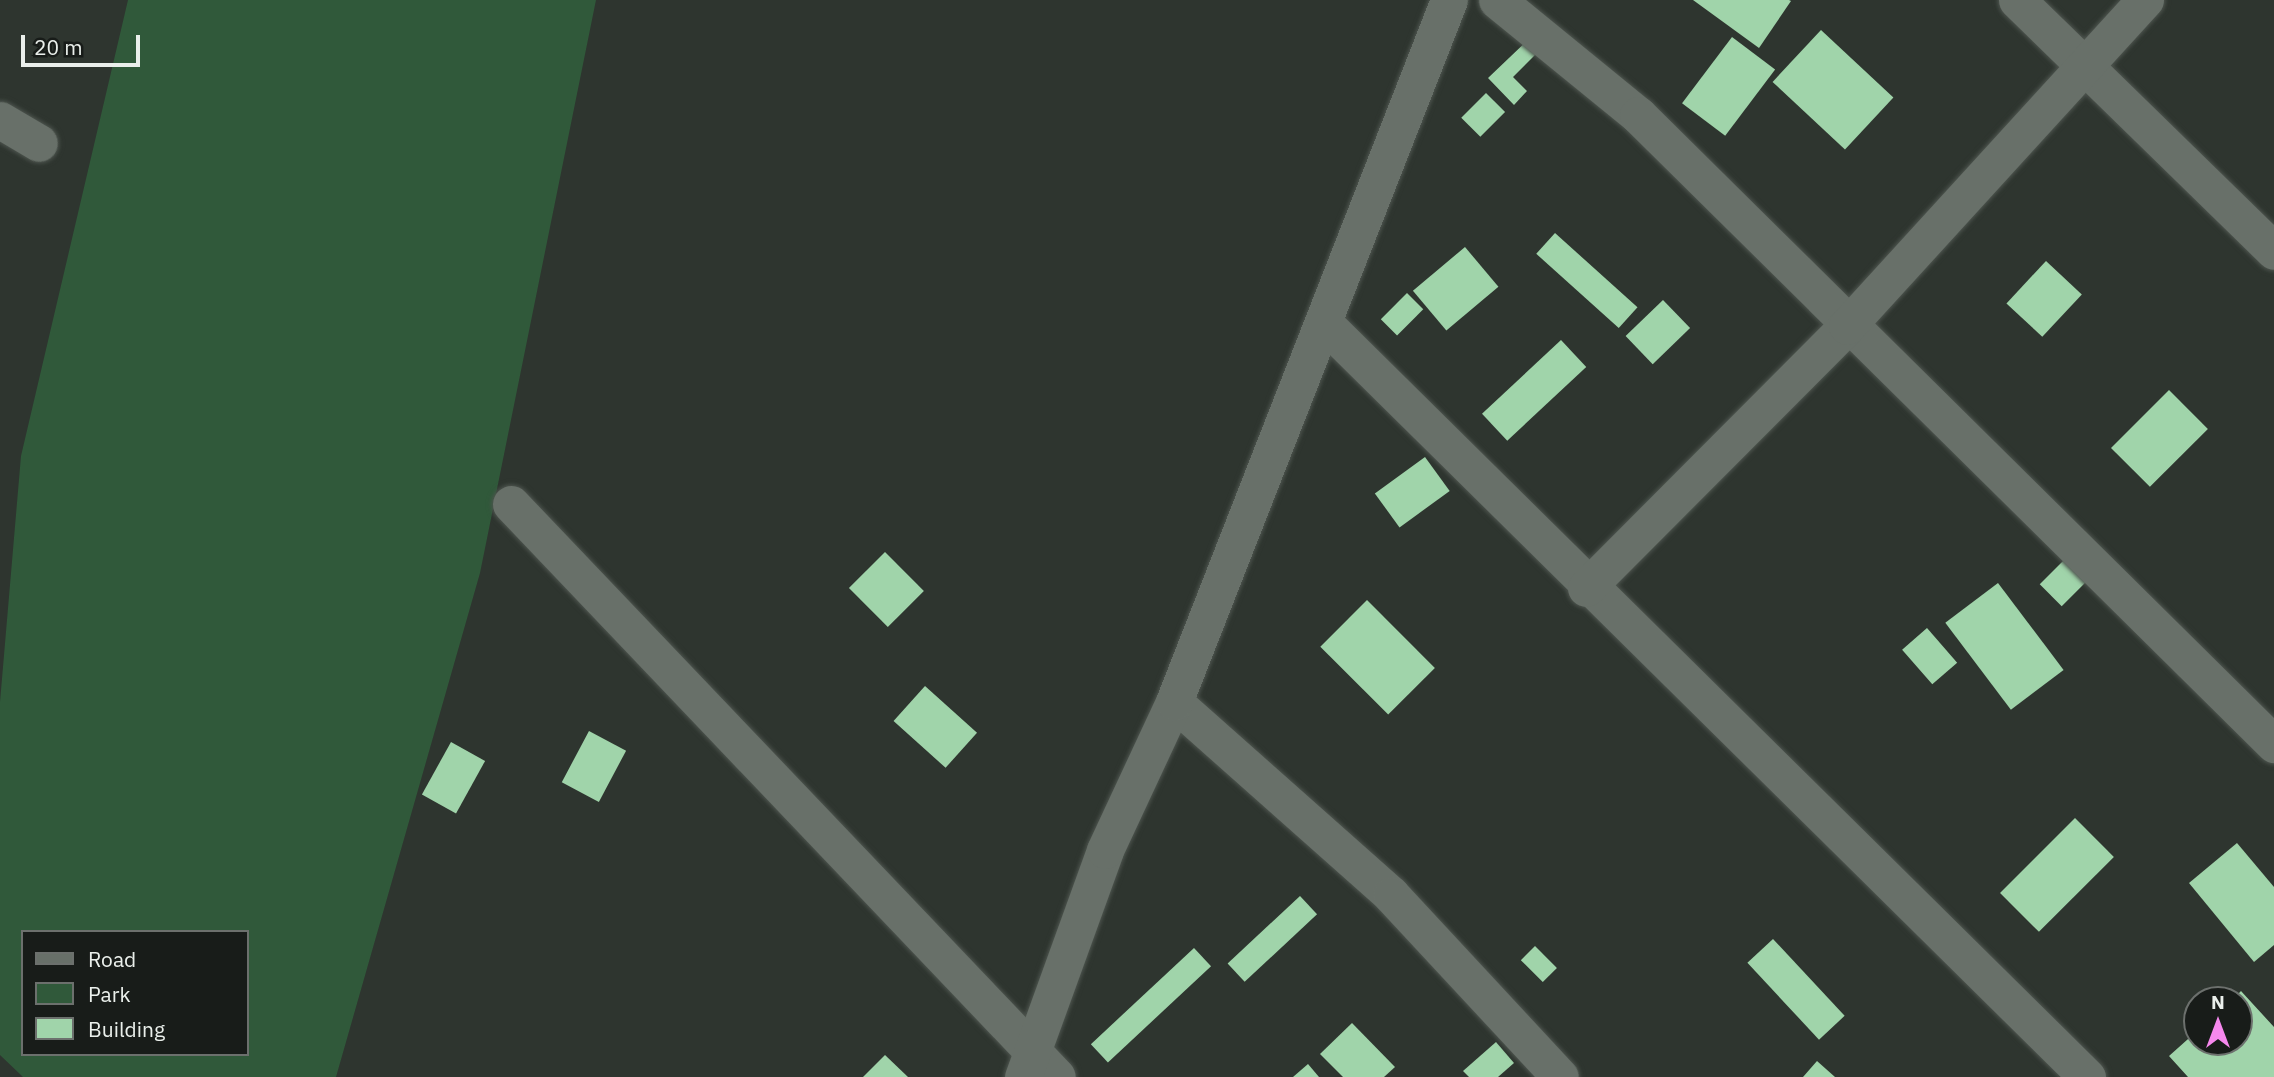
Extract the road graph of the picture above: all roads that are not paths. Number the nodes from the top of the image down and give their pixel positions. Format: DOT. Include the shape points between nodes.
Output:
graph roads {
  1 [pos="1449,0"];
  2 [pos="1496,0"];
  3 [pos="2017,0"];
  4 [pos="2145,0"];
  5 [pos="2085,63"];
  6 [pos="0,120"];
  7 [pos="39,143"];
  8 [pos="2274,250"];
  9 [pos="1326,325"];
  10 [pos="1847,326"];
  11 [pos="511,504"];
  12 [pos="1586,588"];
  13 [pos="1174,702"];
  14 [pos="2274,744"];
  15 [pos="1038,1069"];
  16 [pos="1560,1077"];
  17 [pos="2087,1077"];
  1 -- 9 [label="street"];
  2 -- 10 [label="street" via="1638,115"];
  3 -- 5 [label="street"];
  4 -- 5 [label="street"];
  5 -- 8 [label="street"];
  5 -- 10 [label="street"];
  6 -- 7 [label="street"];
  9 -- 12 [label="street"];
  9 -- 13 [label="street"];
  10 -- 12 [label="street"];
  10 -- 14 [label="street"];
  11 -- 15 [label="street"];
  12 -- 17 [label="street"];
  13 -- 15 [label="street" via="1105,850"];
  13 -- 16 [label="street" via="1391,895"];
}
